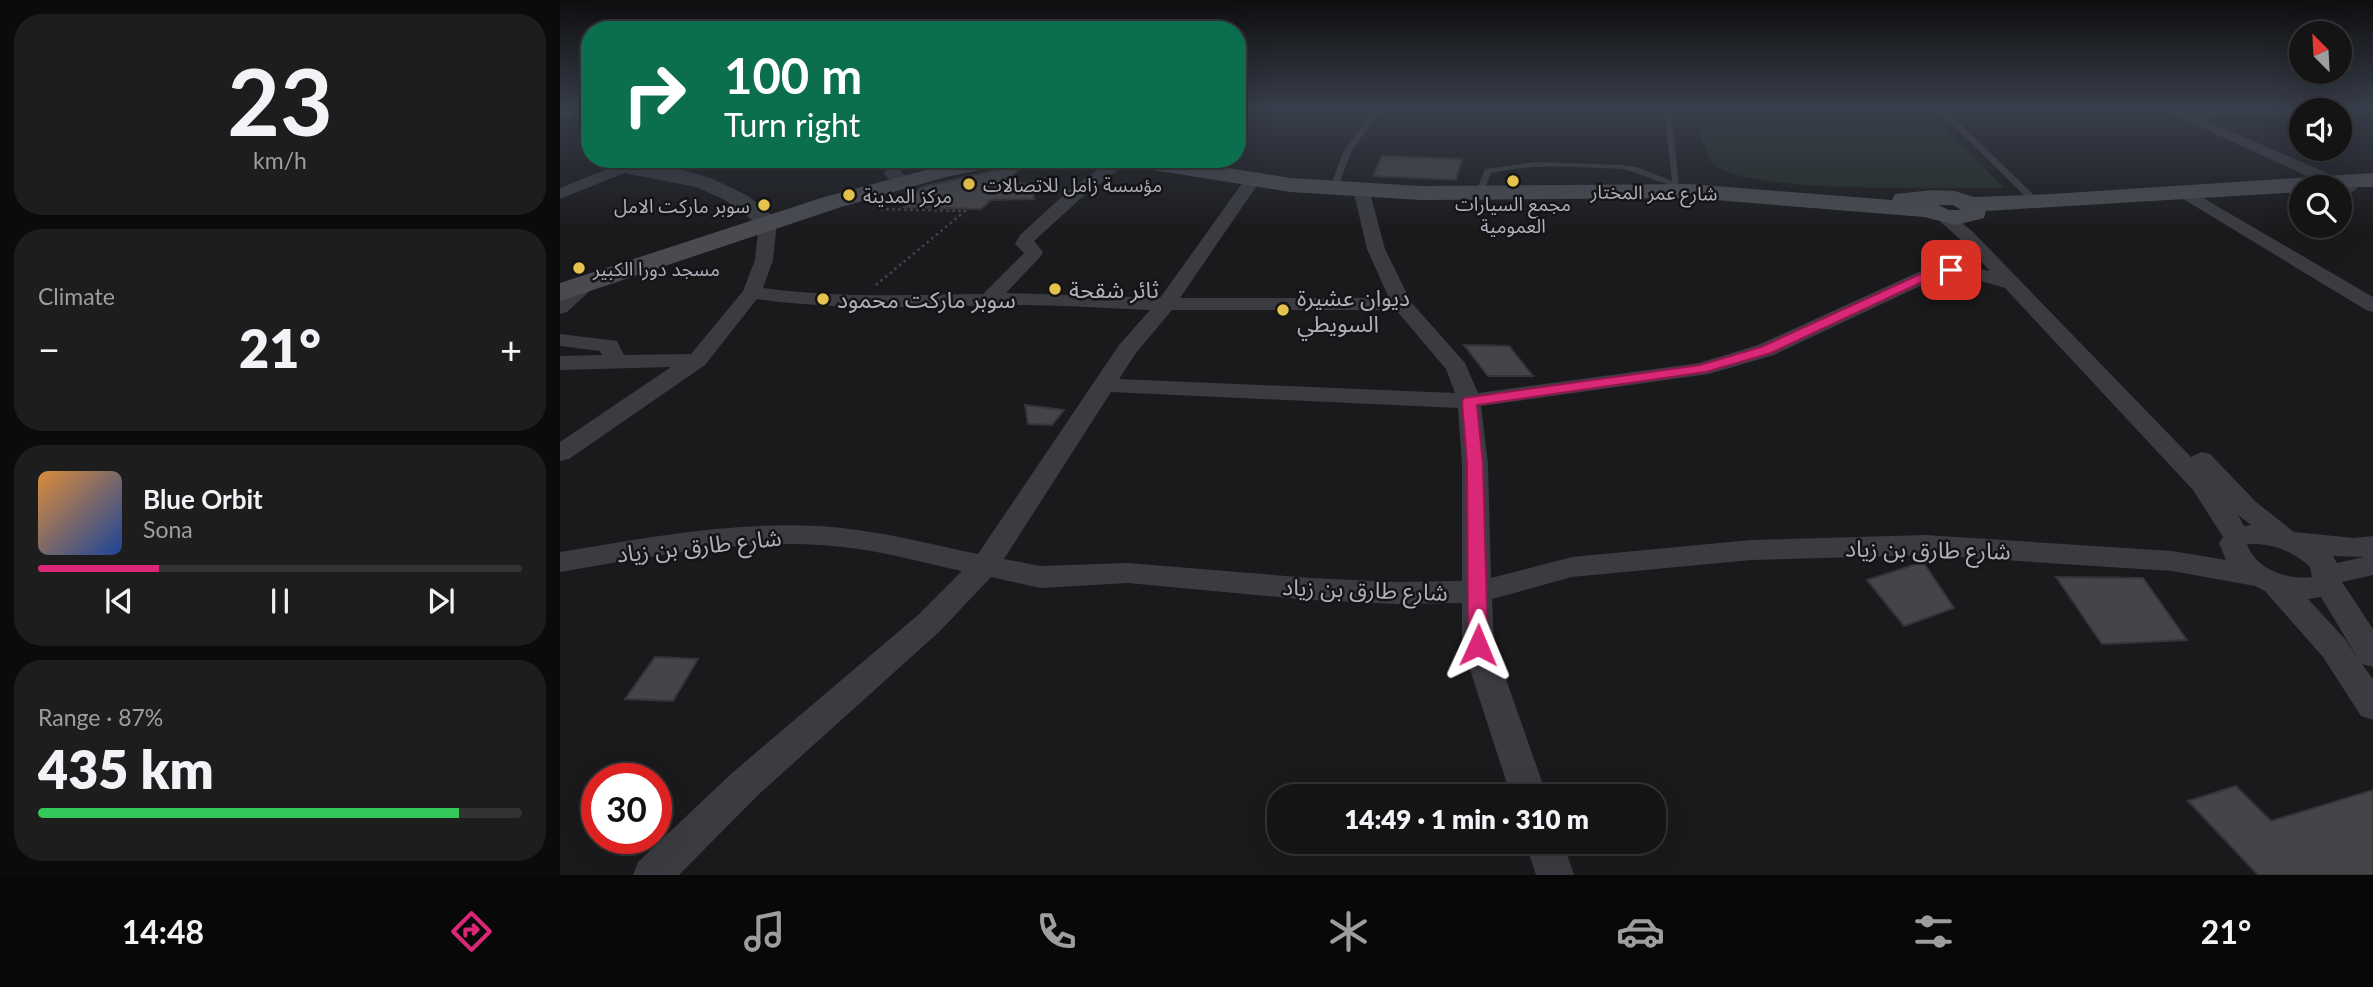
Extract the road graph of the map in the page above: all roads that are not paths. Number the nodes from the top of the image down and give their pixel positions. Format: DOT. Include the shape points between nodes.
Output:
graph roads {
  1 [pos="1349,149"];
  2 [pos="1670,149"];
  3 [pos="1981,149"];
  4 [pos="2257,149"];
  5 [pos="609,168"];
  6 [pos="643,168"];
  7 [pos="921,168"];
  8 [pos="1113,168"];
  9 [pos="1187,168"];
  10 [pos="904,170"];
  11 [pos="2315,175"];
  12 [pos="1254,178"];
  13 [pos="2373,180"];
  14 [pos="1336,182"];
  15 [pos="1673,183"];
  16 [pos="2352,185"];
  17 [pos="2352,187"];
  18 [pos="2373,187"];
  19 [pos="1361,189"];
  20 [pos="2289,190"];
  21 [pos="2289,192"];
  22 [pos="560,194"];
  23 [pos="2191,196"];
  24 [pos="2036,202"];
  25 [pos="1933,208"];
  26 [pos="1972,218"];
  27 [pos="768,221"];
  28 [pos="1931,273"];
  29 [pos="586,284"];
  30 [pos="2012,284"];
  31 [pos="560,292"];
  32 [pos="752,292"];
  33 [pos="986,301"];
  34 [pos="1166,304"];
  35 [pos="1402,304"];
  36 [pos="2373,306"];
  37 [pos="560,309"];
  38 [pos="560,340"];
  39 [pos="697,359"];
  40 [pos="616,362"];
  41 [pos="560,363"];
  42 [pos="1105,385"];
  43 [pos="1469,401"];
  44 [pos="560,453"];
  45 [pos="2235,540"];
  46 [pos="2292,541"];
  47 [pos="2373,546"];
  48 [pos="2172,561"];
  49 [pos="560,562"];
  50 [pos="2373,565"];
  51 [pos="984,567"];
  52 [pos="2328,579"];
  53 [pos="2269,580"];
  54 [pos="1479,592"];
  55 [pos="2373,656"];
  56 [pos="2373,706"];
  57 [pos="1525,784"];
  58 [pos="1548,854"];
  59 [pos="652,875"];
  60 [pos="1555,875"];
  1 -- 14 [label="lane"];
  2 -- 15 [label="lane"];
  3 -- 24 [label="lane"];
  4 -- 11 [label="street"];
  5 -- 22 [label="street"];
  6 -- 27 [label="street" via="689,177 732,193"];
  7 -- 10 [label="main road"];
  8 -- 33 [label="street" via="1068,200 1026,239 1024,244 1034,252 1032,256"];
  9 -- 12 [label="main road, شارع عمر المختار"];
  10 -- 27 [label="main road"];
  12 -- 14 [label="main road, شارع عمر المختار"];
  12 -- 19 [label="main road, شارع عمر المختار"];
  12 -- 34 [label="street"];
  13 -- 16 [label="main road"];
  14 -- 15 [label="main road, شارع عمر المختار" via="1482,187"];
  15 -- 25 [label="main road, شارع عمر المختار"];
  17 -- 18 [label="main road"];
  19 -- 25 [label="main road, شارع عمر المختار" via="1421,193 1690,191"];
  19 -- 35 [label="street" via="1376,249"];
  20 -- 23 [label="main road"];
  21 -- 23 [label="main road"];
  23 -- 24 [label="main road"];
  23 -- 26 [label="main road"];
  23 -- 36 [label="street"];
  24 -- 26 [label="main road"];
  25 -- 26 [label="street"];
  25 -- 26 [label="main road" via="1948,197"];
  26 -- 28 [label="street" via="1968,248"];
  26 -- 30 [label="street"];
  26 -- 46 [label="street" via="1979,232 2247,508"];
  27 -- 29 [label="main road"];
  27 -- 32 [label="street" via="764,260"];
  28 -- 30 [label="street" via="1965,270"];
  28 -- 43 [label="street" via="1766,350 1701,369"];
  29 -- 31 [label="main road"];
  29 -- 37 [label="street"];
  30 -- 45 [label="street" via="2202,484 2222,510"];
  32 -- 33 [label="street" via="786,297"];
  32 -- 39 [label="street"];
  33 -- 34 [label="street"];
  34 -- 35 [label="street"];
  34 -- 42 [label="street"];
  35 -- 43 [label="street" via="1457,368"];
  38 -- 40 [label="street" via="610,346"];
  39 -- 40 [label="street"];
  39 -- 44 [label="street"];
  40 -- 41 [label="street"];
  42 -- 43 [label="street"];
  42 -- 51 [label="street"];
  43 -- 54 [label="street"];
  45 -- 46 [label="street" via="2256,532"];
  45 -- 48 [label="street" via="2210,553"];
  45 -- 53 [label="street" via="2239,559"];
  46 -- 47 [label="street"];
  46 -- 52 [label="street" via="2316,556"];
  48 -- 53 [label="street"];
  48 -- 54 [label="street, شارع طارق بن زياد" via="1926,545 1751,550 1572,567"];
  49 -- 51 [label="street, شارع طارق بن زياد" via="671,543 766,535 856,539"];
  50 -- 52 [label="street"];
  51 -- 54 [label="street, شارع طارق بن زياد" via="1040,577 1128,573 1396,593"];
  51 -- 59 [label="street" via="929,623 745,784"];
  52 -- 53 [label="street" via="2319,588 2306,590"];
  52 -- 55 [label="street"];
  53 -- 56 [label="street" via="2334,648"];
  54 -- 57 [label="street" via="1478,645"];
  58 -- 60 [label="street"];
}
